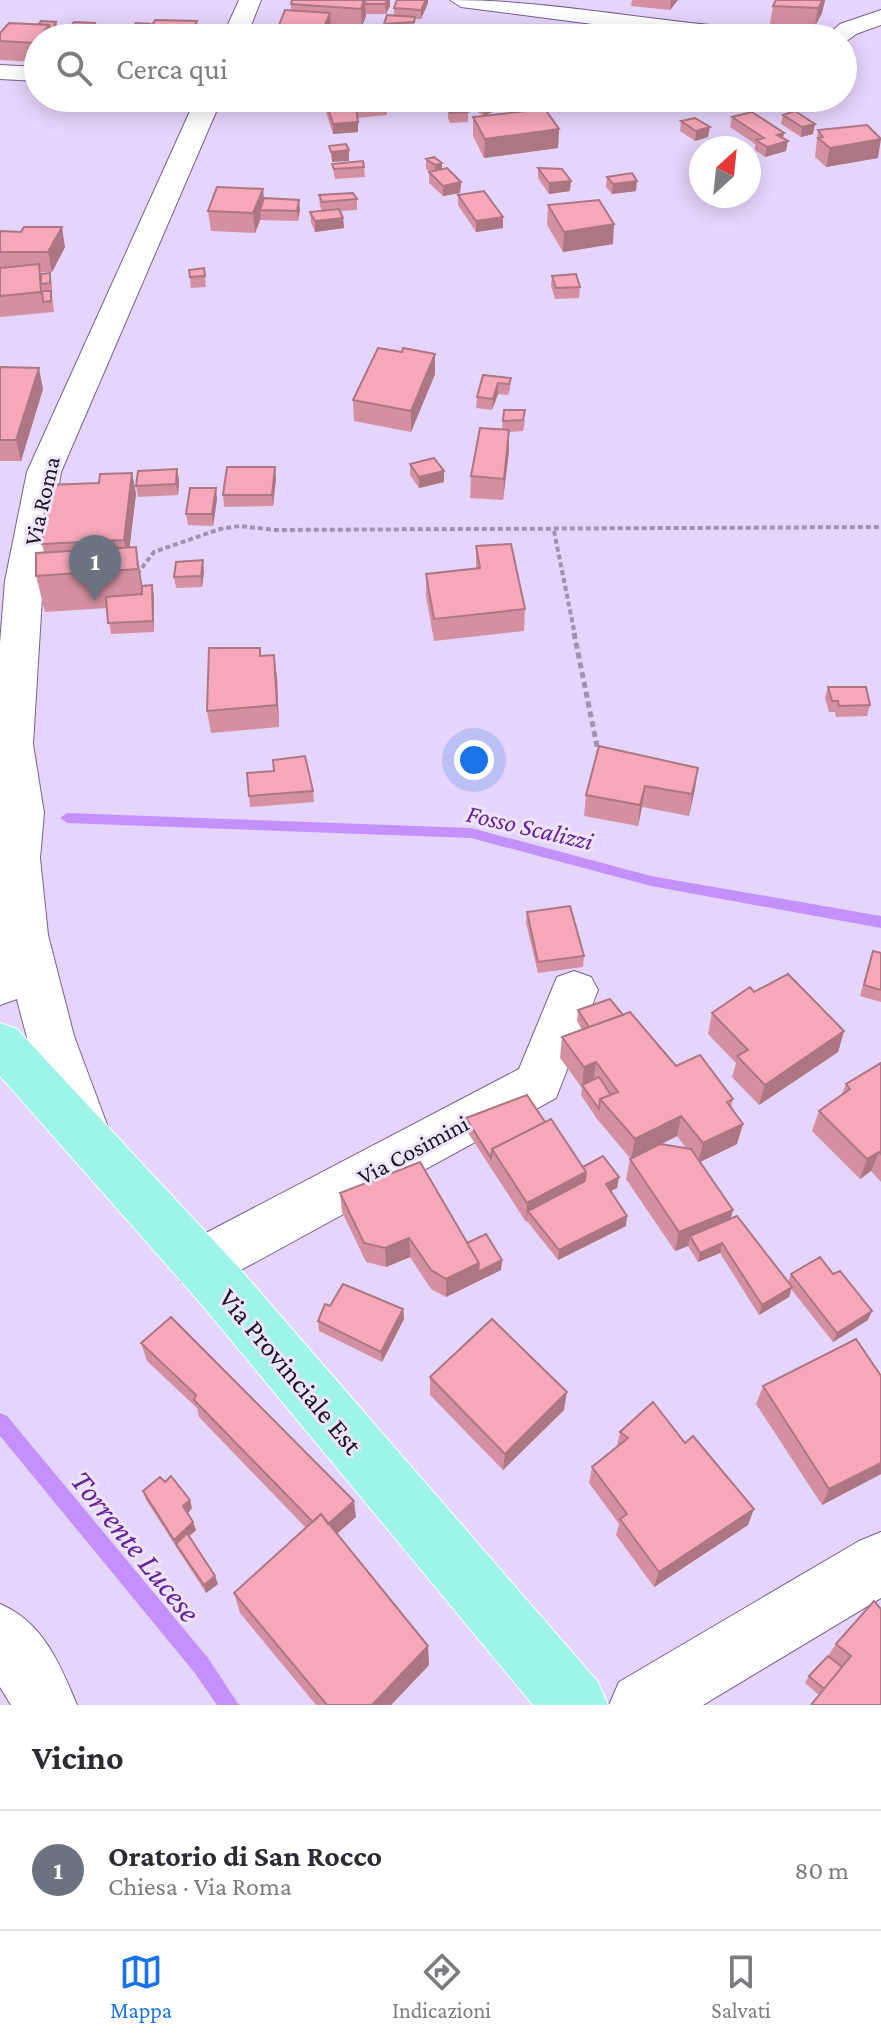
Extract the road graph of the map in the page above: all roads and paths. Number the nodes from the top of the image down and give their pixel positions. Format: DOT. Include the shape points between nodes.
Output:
graph roads {
  1 [pos="250,0"];
  2 [pos="461,0"];
  3 [pos="881,17"];
  4 [pos="240,24"];
  5 [pos="646,24"];
  6 [pos="857,26"];
  7 [pos="857,45"];
  8 [pos="870,47"];
  9 [pos="0,72"];
  10 [pos="24,73"];
  11 [pos="203,112"];
  12 [pos="881,527"];
  13 [pos="554,531"];
  14 [pos="124,574"];
  15 [pos="598,751"];
  16 [pos="8,802"];
  17 [pos="9,869"];
  18 [pos="25,935"];
  19 [pos="0,986"];
  20 [pos="574,990"];
  21 [pos="0,1043"];
  22 [pos="84,1130"];
  23 [pos="200,1264"];
  24 [pos="881,1563"];
  25 [pos="0,1636"];
  26 [pos="44,1705"];
  27 [pos="575,1705"];
  28 [pos="642,1705"];
  1 -- 4 [label="street"];
  2 -- 5 [label="street"];
  3 -- 6 [label="street"];
  7 -- 8 [label="street"];
  9 -- 10 [label="street"];
  11 -- 16 [label="street, Via Roma" via="44,472 24,581"];
  12 -- 13 [label="path"];
  13 -- 14 [label="path" via="240,526 154,552 138,574"];
  13 -- 15 [label="path"];
  16 -- 17 [label="street, Via Roma" via="22,813"];
  17 -- 18 [label="street, Via Roma"];
  18 -- 19 [label="street"];
  18 -- 22 [label="street, Via Roma" via="50,1036"];
  20 -- 23 [label="street, Via Cosimini" via="538,1083"];
  21 -- 22 [label="main road, Via Provinciale Est"];
  22 -- 23 [label="main road, Via Provinciale Est"];
  23 -- 27 [label="main road, Via Provinciale Est"];
  24 -- 28 [label="street"];
  25 -- 26 [label="street" via="34,1679"];
}
